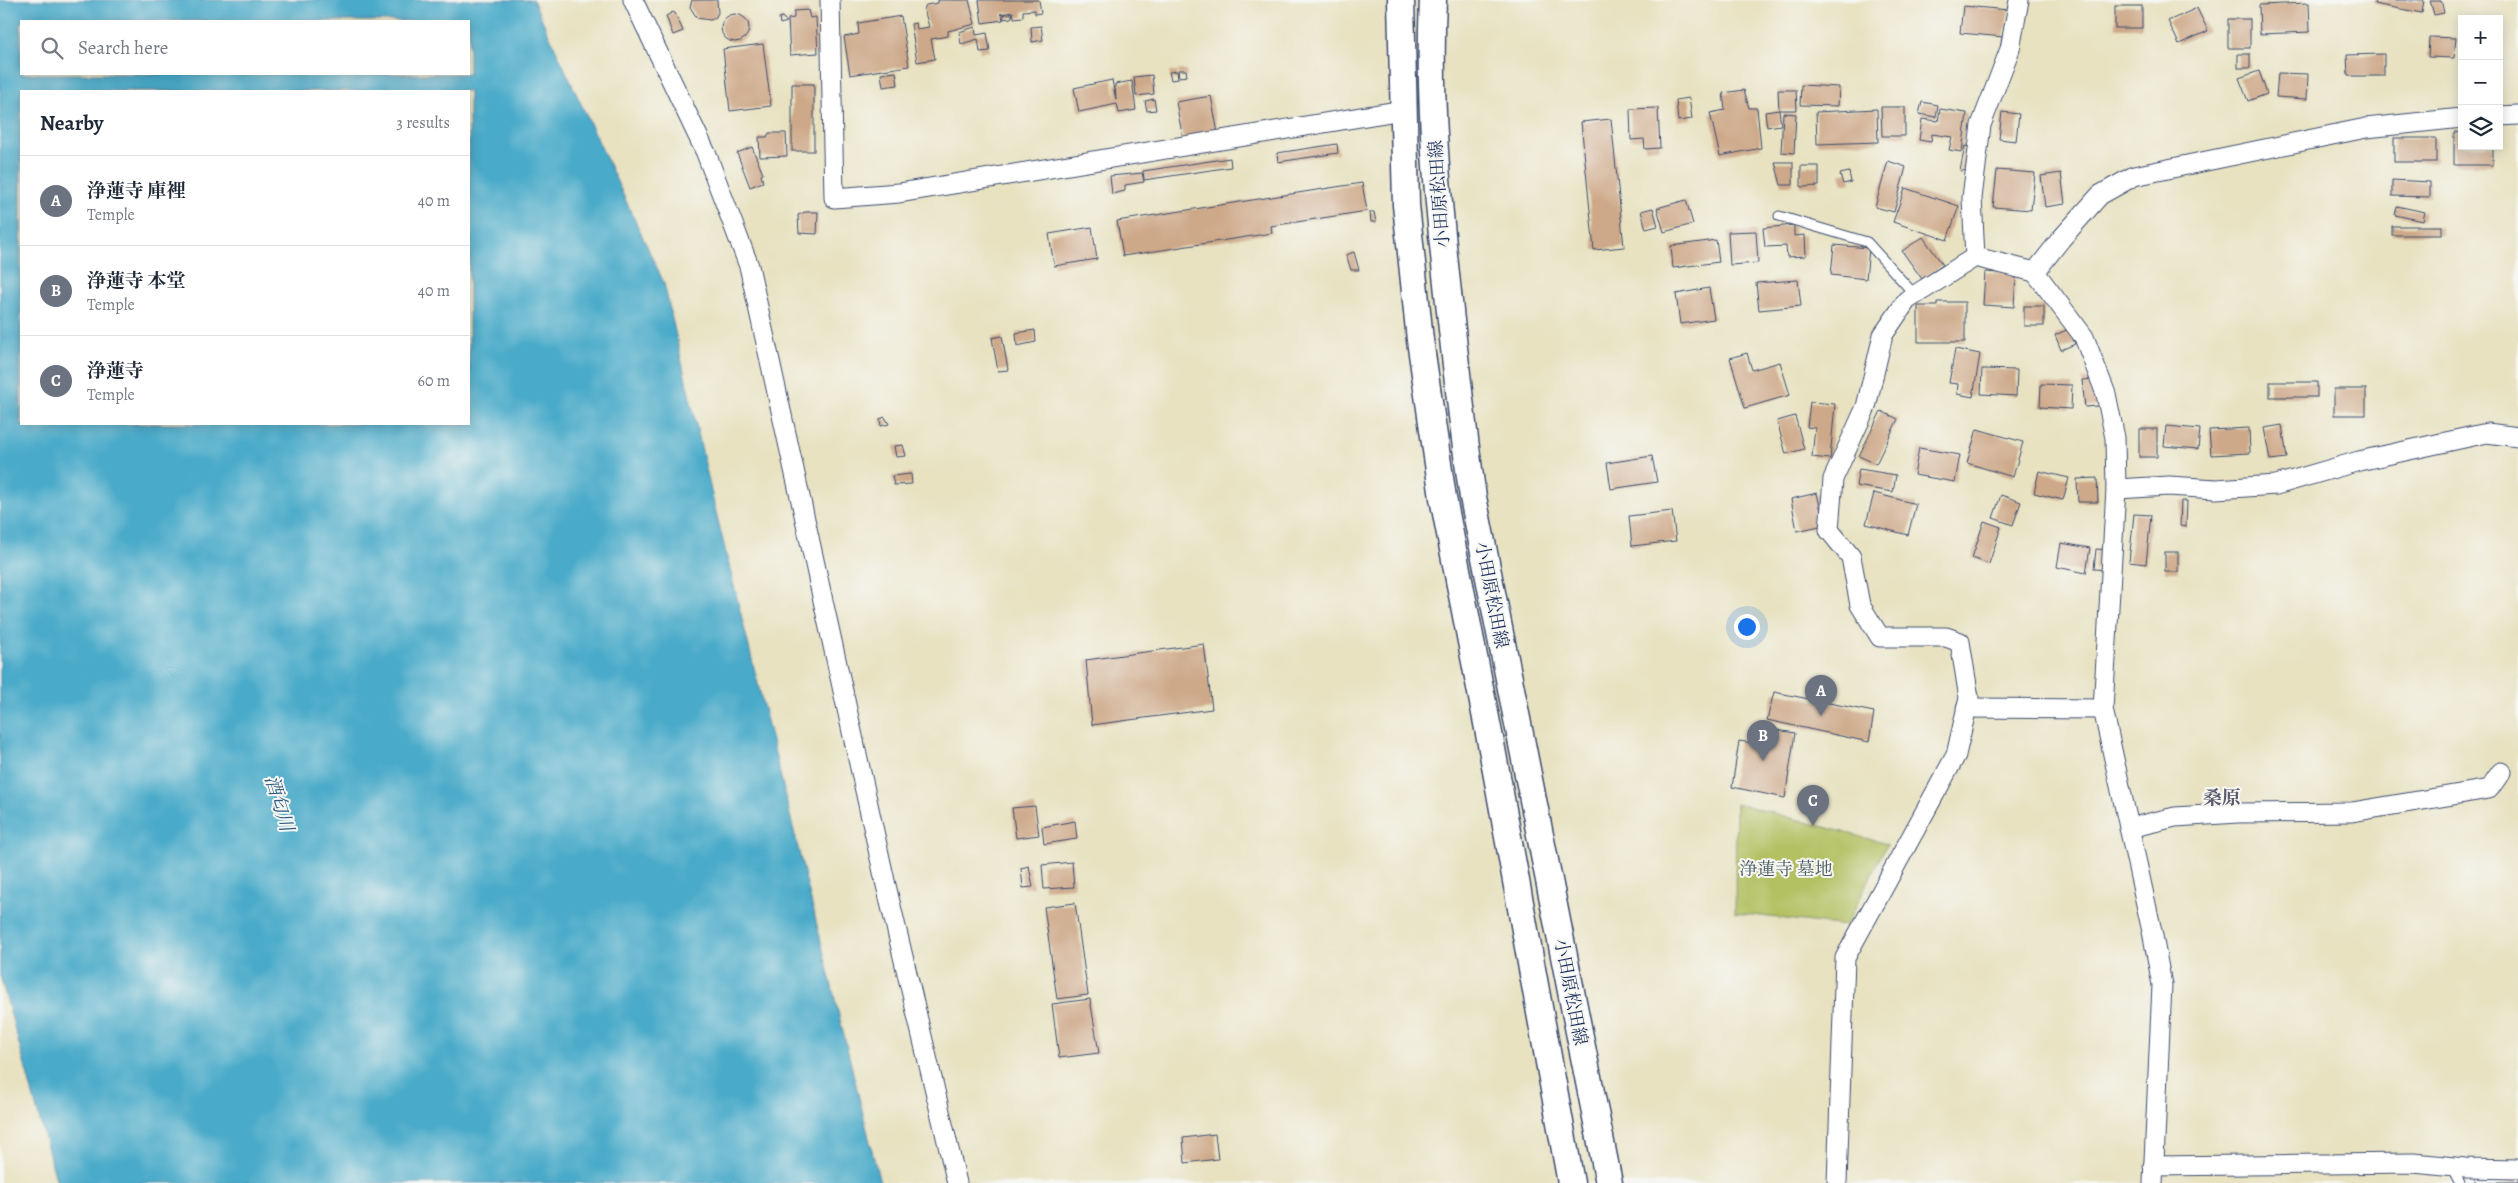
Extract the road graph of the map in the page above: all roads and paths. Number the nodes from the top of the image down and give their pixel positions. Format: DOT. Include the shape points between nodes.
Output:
graph roads {
  1 [pos="633,0"];
  2 [pos="830,0"];
  3 [pos="1401,0"];
  4 [pos="1433,0"];
  5 [pos="2019,0"];
  6 [pos="1403,110"];
  7 [pos="2518,115"];
  8 [pos="2503,116"];
  9 [pos="2458,118"];
  10 [pos="1779,216"];
  11 [pos="1976,257"];
  12 [pos="2035,272"];
  13 [pos="1915,295"];
  14 [pos="2518,437"];
  15 [pos="2116,489"];
  16 [pos="1966,708"];
  17 [pos="2103,709"];
  18 [pos="2501,772"];
  19 [pos="2129,828"];
  20 [pos="2518,1169"];
  21 [pos="2153,1174"];
  22 [pos="2455,1175"];
  23 [pos="957,1183"];
  24 [pos="1571,1183"];
  25 [pos="1609,1183"];
  26 [pos="1837,1183"];
  1 -- 23 [label="street" via="706,154 749,266 885,882"];
  2 -- 6 [label="street" via="834,198 899,193"];
  3 -- 6 [label="main road, 小田原松田線"];
  4 -- 25 [label="main road, 小田原松田線" via="1430,47 1432,106 1442,235 1465,445"];
  5 -- 11 [label="street" via="2010,49 1981,125 1972,198"];
  6 -- 24 [label="main road, 小田原松田線" via="1406,204 1419,330 1443,498"];
  7 -- 8 [label="street"];
  9 -- 12 [label="street" via="2366,128 2134,176 2100,195"];
  10 -- 13 [label="lane" via="1867,242"];
  11 -- 12 [label="street"];
  11 -- 13 [label="street"];
  12 -- 15 [label="street" via="2084,337 2106,394 2115,438"];
  13 -- 16 [label="street" via="1907,300 1883,336 1866,407 1833,479 1829,530 1851,557 1860,605 1880,636 1946,636 1960,642 1969,698"];
  14 -- 15 [label="street" via="2487,433 2359,461 2276,485"];
  15 -- 17 [label="street"];
  16 -- 17 [label="street"];
  16 -- 26 [label="street" via="1956,754 1845,958"];
  17 -- 19 [label="street"];
  18 -- 19 [label="street" via="2489,789 2352,812 2175,817"];
  19 -- 21 [label="street" via="2162,985"];
  20 -- 22 [label="street"];
  21 -- 22 [label="street" via="2414,1164"];
}
